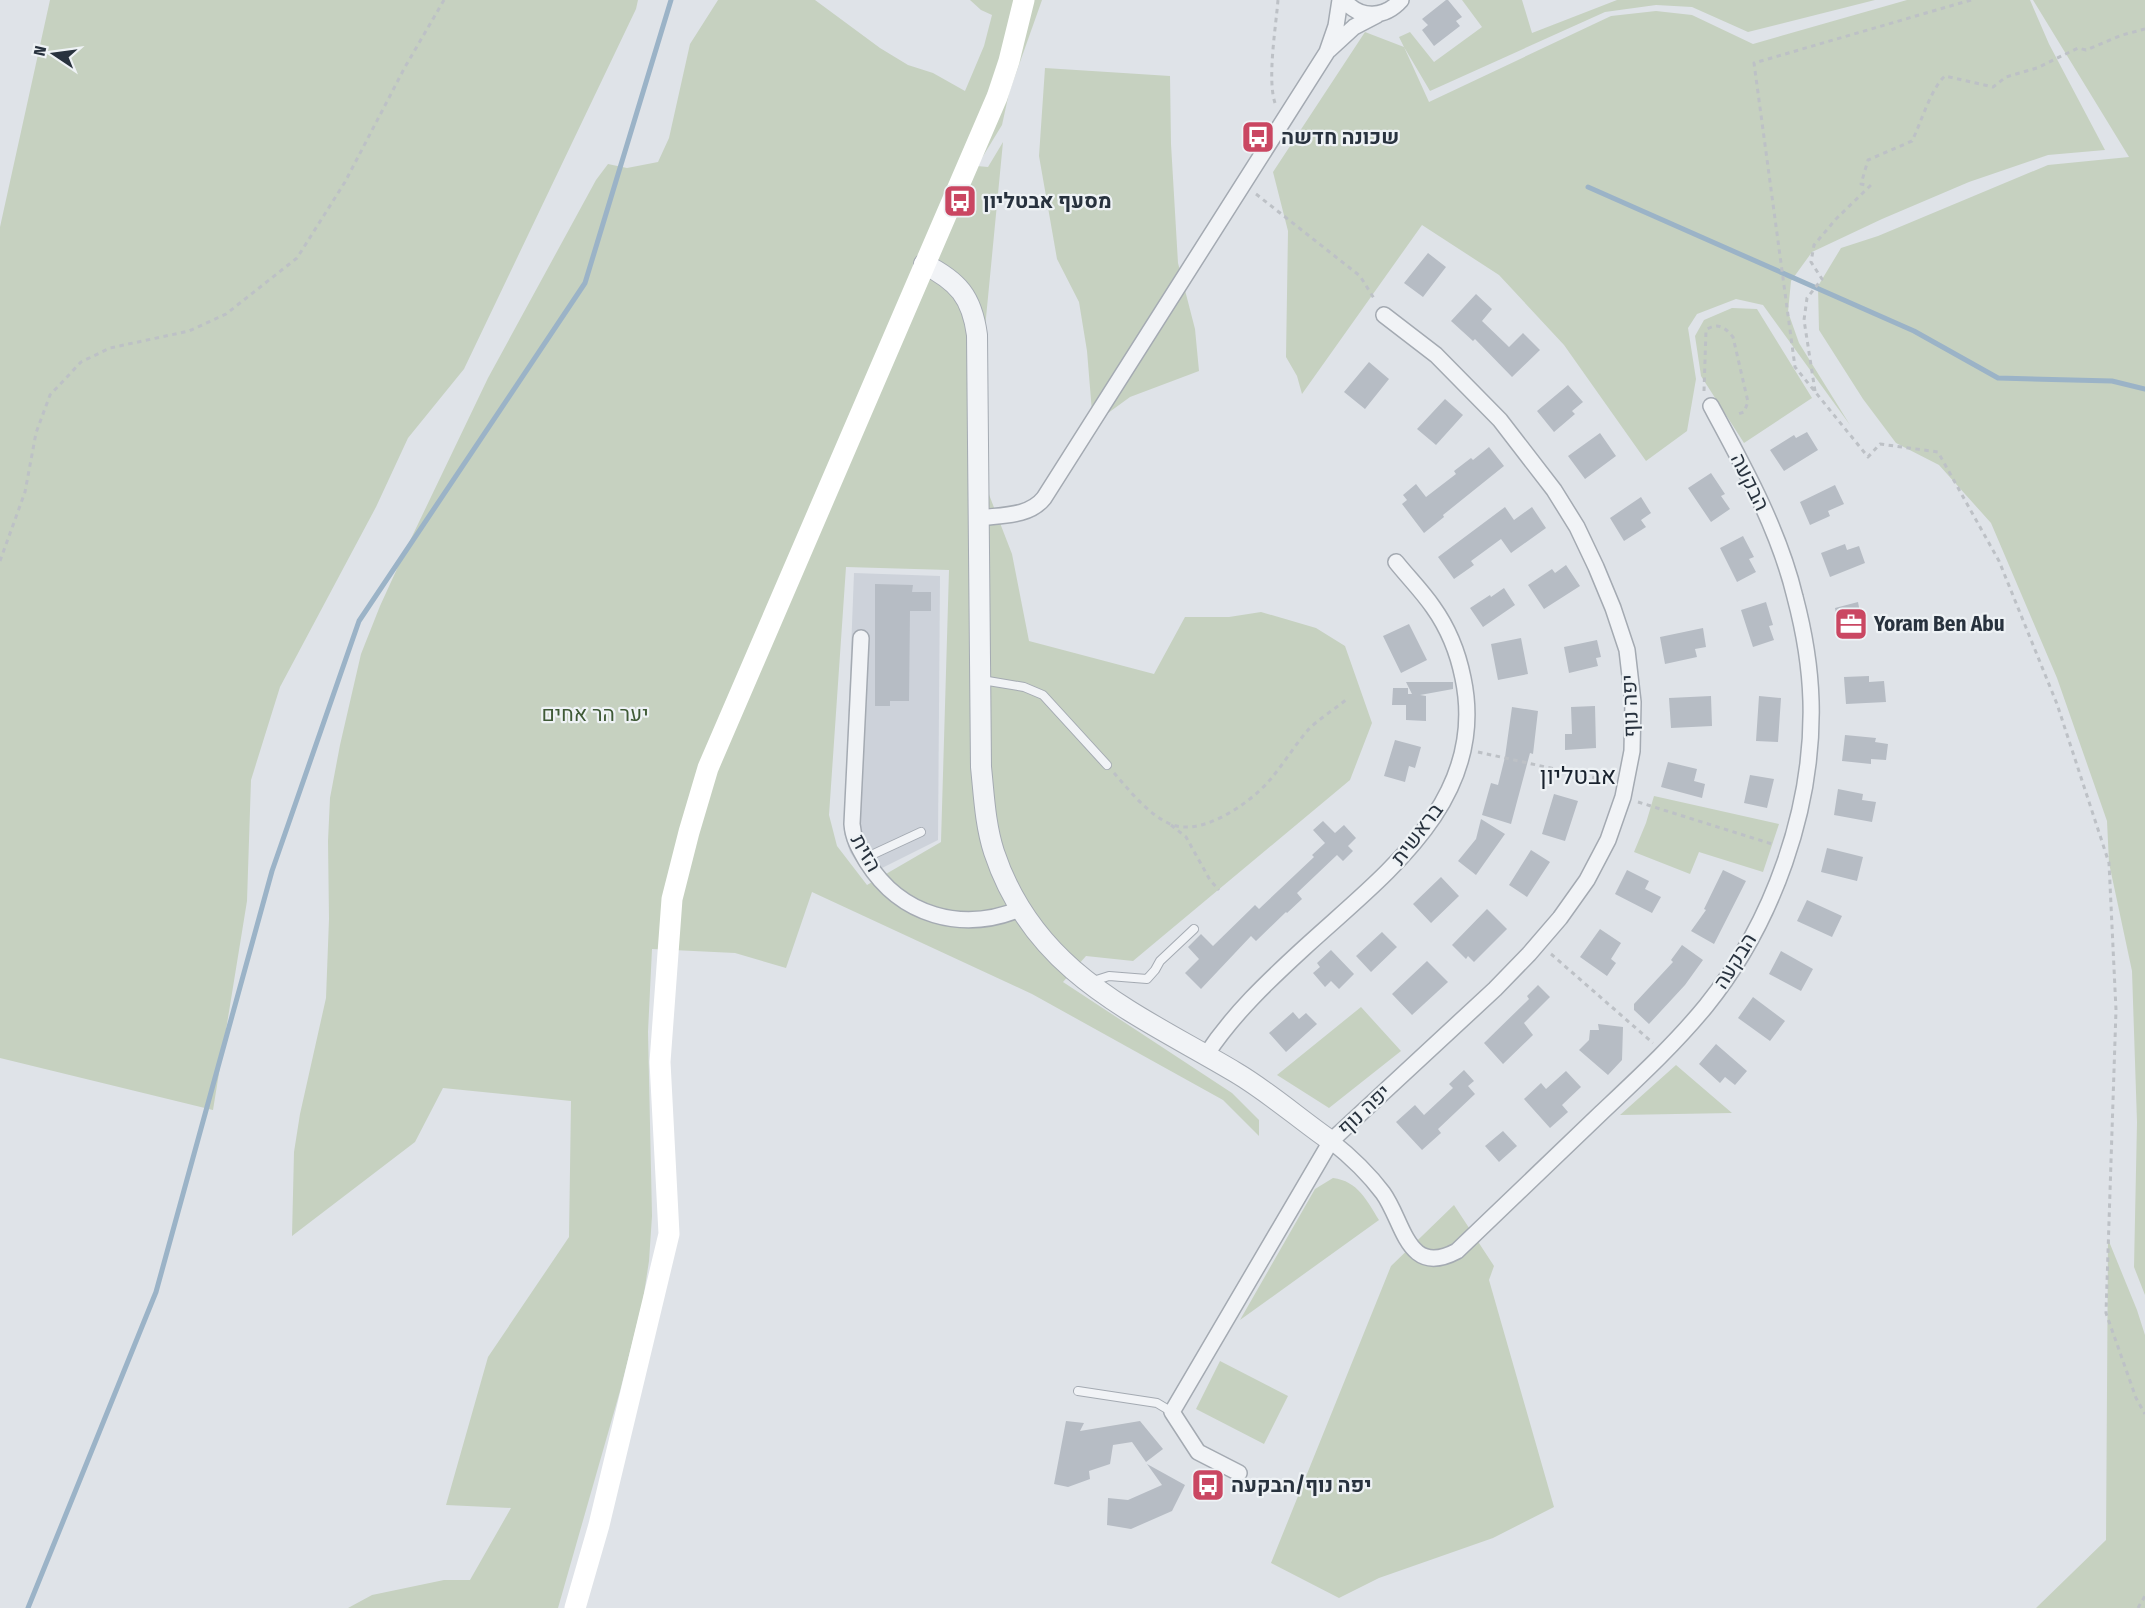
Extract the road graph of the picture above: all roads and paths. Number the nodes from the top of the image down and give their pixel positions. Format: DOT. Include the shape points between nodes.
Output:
graph roads {
  1 [pos="444,0"];
  2 [pos="1024,0"];
  3 [pos="1278,0"];
  4 [pos="1342,0"];
  5 [pos="1401,0"];
  6 [pos="1971,0"];
  7 [pos="1378,14"];
  8 [pos="2145,29"];
  9 [pos="1327,52"];
  10 [pos="1282,123"];
  11 [pos="1244,184"];
  12 [pos="924,264"];
  13 [pos="1384,315"];
  14 [pos="1816,393"];
  15 [pos="1711,406"];
  16 [pos="1719,422"];
  17 [pos="979,518"];
  18 [pos="0,561"];
  19 [pos="1396,562"];
  20 [pos="861,638"];
  21 [pos="980,679"];
  22 [pos="1348,698"];
  23 [pos="1463,748"];
  24 [pos="1107,765"];
  25 [pos="1624,791"];
  26 [pos="1169,824"];
  27 [pos="921,832"];
  28 [pos="1788,849"];
  29 [pos="865,858"];
  30 [pos="1219,890"];
  31 [pos="1020,909"];
  32 [pos="1194,929"];
  33 [pos="1539,943"];
  34 [pos="1088,983"];
  35 [pos="1664,1053"];
  36 [pos="1206,1055"];
  37 [pos="1330,1141"];
  38 [pos="1078,1391"];
  39 [pos="1173,1412"];
  40 [pos="2145,1414"];
  41 [pos="1239,1473"];
  42 [pos="2145,1596"];
  43 [pos="575,1608"];
  44 [pos="2138,1608"];
  1 -- 18 [label="path" via="345,182 297,258 226,314 189,331 110,348 81,362 50,395 36,433 25,492"];
  2 -- 12 [label="main road" via="997,97"];
  3 -- 10 [label="path" via="1273,97"];
  4 -- 7 [label="street" via="1358,11"];
  4 -- 9 [label="street"];
  5 -- 7 [label="street"];
  6 -- 14 [label="path" via="1754,63 1795,367"];
  7 -- 9 [label="street" via="1354,27"];
  8 -- 14 [label="path" via="2086,50 2078,48 2037,68 2006,76 1993,87 1945,76 1936,84 1912,141 1868,160 1861,184 1870,186 1814,245 1811,262 1822,279 1807,298 1804,320"];
  9 -- 10 [label="street"];
  10 -- 11 [label="street"];
  11 -- 13 [label="path" via="1360,276"];
  11 -- 17 [label="street" via="1042,502 1026,512"];
  12 -- 17 [label="street" via="959,288 975,321"];
  12 -- 43 [label="main road" via="708,768 688,832 672,899 660,1062 669,1234 599,1525"];
  13 -- 25 [label="street, יפה נוף" via="1436,355 1500,420 1554,490 1587,547 1614,608 1627,650 1633,702 1632,751"];
  14 -- 40 [label="path" via="1868,457 1880,444 1938,452 2000,561 2057,704 2109,863 2116,1010 2106,1313"];
  15 -- 16 [label="street, הבקעה"];
  15 -- 16 [label="path" via="1704,395 1706,330 1720,326 1733,337 1748,402 1744,412"];
  16 -- 28 [label="street, הבקעה" via="1779,546 1806,647 1811,700 1809,756"];
  17 -- 21 [label="street"];
  19 -- 23 [label="street, בראשית" via="1434,608 1458,654 1467,699"];
  20 -- 29 [label="street, הזית" via="852,827"];
  21 -- 24 [label="lane" via="1024,687 1043,695"];
  21 -- 31 [label="street" via="985,811 994,850"];
  22 -- 26 [label="path" via="1310,727 1254,796 1202,826"];
  23 -- 25 [label="path"];
  23 -- 36 [label="street, בראשית" via="1452,783 1431,822 1402,858 1261,988"];
  24 -- 26 [label="path" via="1138,800"];
  25 -- 28 [label="path"];
  25 -- 33 [label="street, יפה נוף" via="1608,840 1587,880"];
  26 -- 30 [label="path" via="1186,837"];
  27 -- 29 [label="lane"];
  28 -- 35 [label="street, הבקעה" via="1762,916 1734,966 1708,1004"];
  29 -- 31 [label="street, הזית" via="892,891 936,916 981,920"];
  31 -- 34 [label="street" via="1047,946"];
  32 -- 34 [label="lane" via="1147,979 1108,976"];
  33 -- 35 [label="path"];
  33 -- 37 [label="street, יפה נוף" via="1495,989"];
  34 -- 36 [label="street"];
  35 -- 37 [label="street, הבקעה" via="1457,1251 1440,1258 1424,1256 1409,1246 1377,1185"];
  36 -- 37 [label="street" via="1262,1089"];
  37 -- 39 [label="street, יפה נוף"];
  38 -- 39 [label="lane" via="1157,1403"];
  39 -- 41 [label="street" via="1198,1452"];
  42 -- 44 [label="path"];
}
